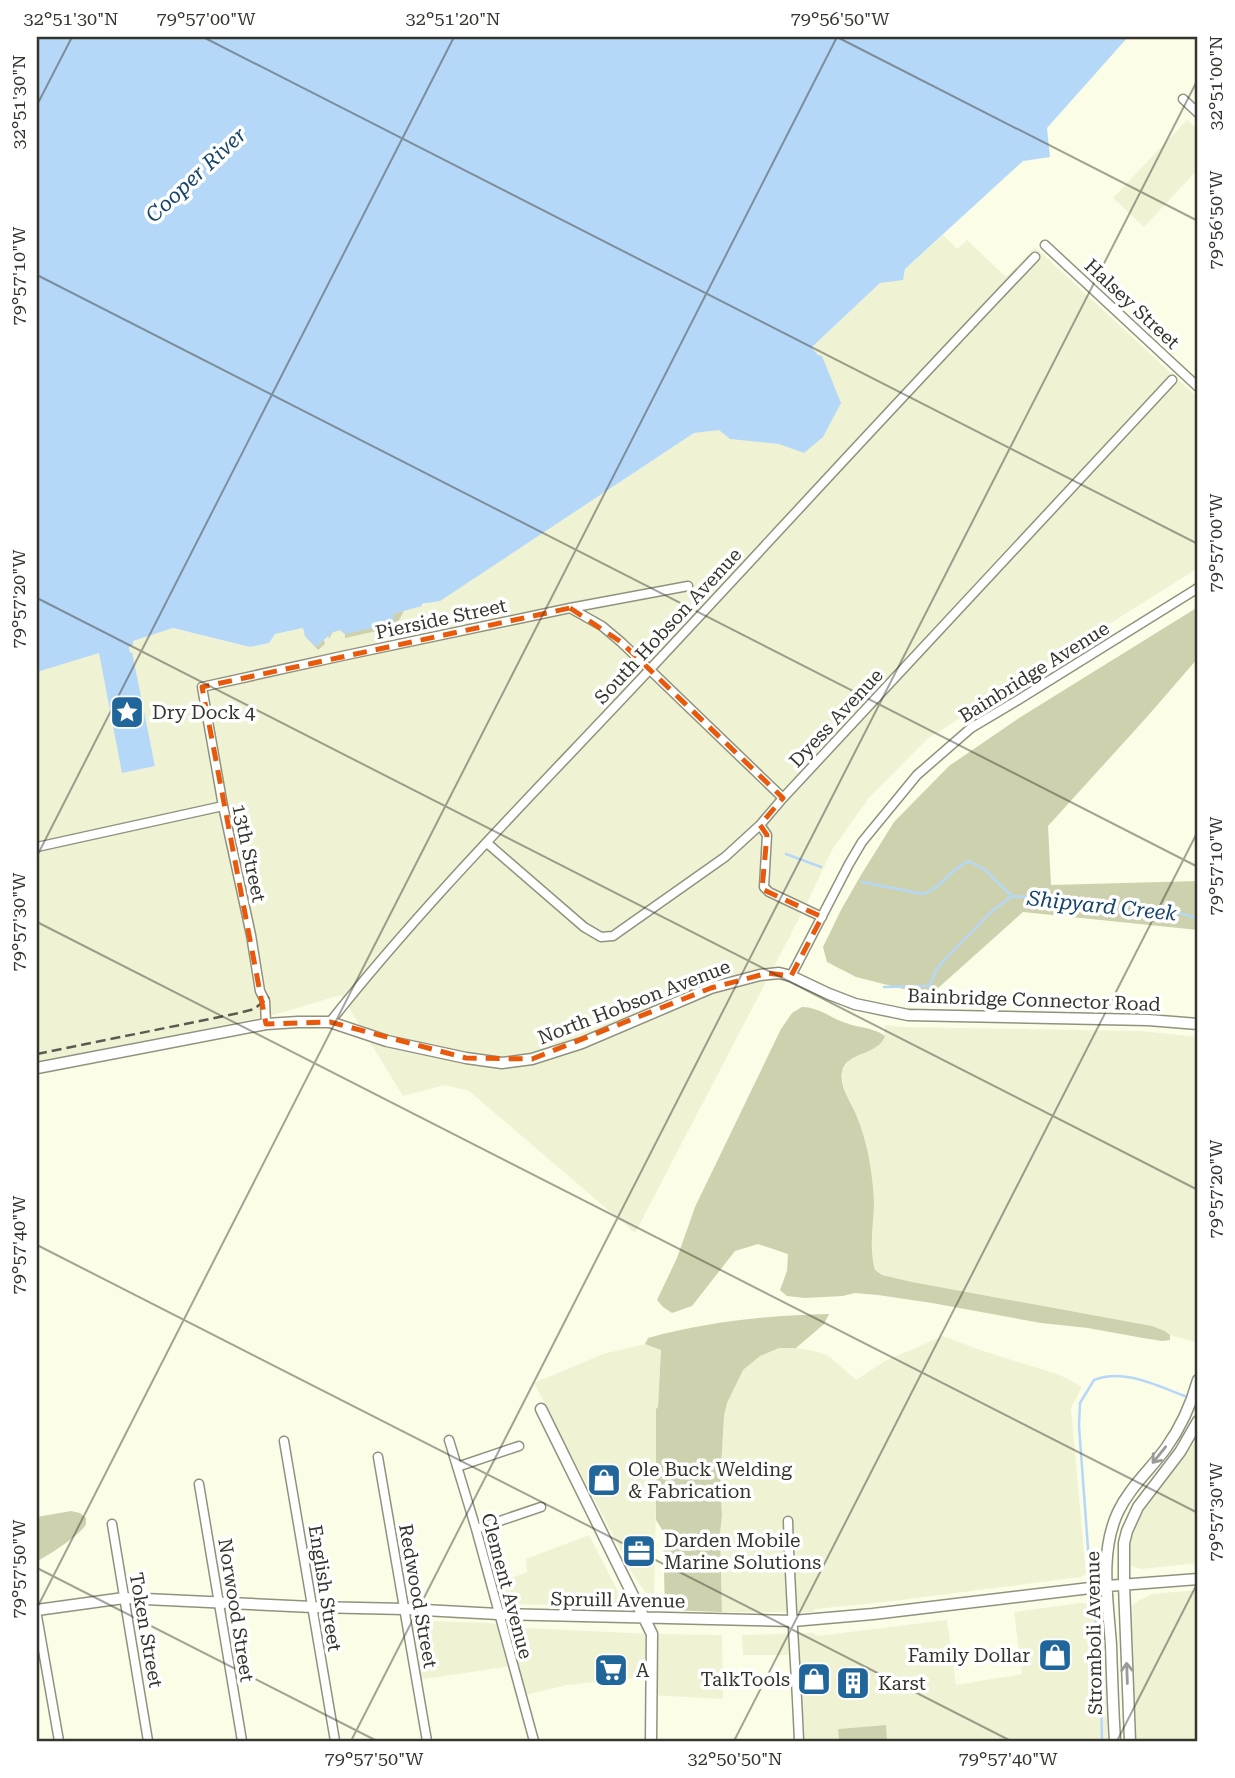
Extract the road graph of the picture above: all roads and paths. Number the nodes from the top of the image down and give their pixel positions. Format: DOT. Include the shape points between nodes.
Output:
graph roads {
  1 [pos="1183,99"];
  2 [pos="1198,113"];
  3 [pos="1045,245"];
  4 [pos="1035,257"];
  5 [pos="1172,380"];
  6 [pos="1198,387"];
  7 [pos="688,586"];
  8 [pos="1198,588"];
  9 [pos="570,608"];
  10 [pos="649,670"];
  11 [pos="202,687"];
  12 [pos="783,798"];
  13 [pos="223,806"];
  14 [pos="760,825"];
  15 [pos="487,843"];
  16 [pos="37,847"];
  17 [pos="821,917"];
  18 [pos="791,976"];
  19 [pos="330,1023"];
  20 [pos="267,1024"];
  21 [pos="1198,1024"];
  22 [pos="37,1068"];
  23 [pos="1198,1380"];
  24 [pos="541,1409"];
  25 [pos="1198,1421"];
  26 [pos="449,1440"];
  27 [pos="284,1441"];
  28 [pos="519,1446"];
  29 [pos="378,1457"];
  30 [pos="457,1467"];
  31 [pos="199,1484"];
  32 [pos="541,1507"];
  33 [pos="788,1521"];
  34 [pos="112,1524"];
  35 [pos="476,1529"];
  36 [pos="1198,1579"];
  37 [pos="1124,1585"];
  38 [pos="1107,1586"];
  39 [pos="124,1598"];
  40 [pos="219,1602"];
  41 [pos="312,1607"];
  42 [pos="405,1609"];
  43 [pos="37,1610"];
  44 [pos="498,1614"];
  45 [pos="37,1616"];
  46 [pos="645,1619"];
  47 [pos="793,1621"];
  48 [pos="59,1741"];
  49 [pos="148,1741"];
  50 [pos="242,1741"];
  51 [pos="335,1741"];
  52 [pos="427,1741"];
  53 [pos="534,1741"];
  54 [pos="651,1741"];
  55 [pos="799,1741"];
  56 [pos="1115,1741"];
  57 [pos="1130,1741"];
  1 -- 2 [label="street"];
  3 -- 6 [label="street, Halsey Street"];
  4 -- 10 [label="street, South Hobson Avenue"];
  5 -- 12 [label="street, Dyess Avenue"];
  7 -- 9 [label="street, Pierside Street"];
  8 -- 17 [label="street, Bainbridge Avenue" via="971,728 916,775 862,842"];
  9 -- 10 [label="street" via="602,626"];
  9 -- 11 [label="street, Pierside Street"];
  10 -- 12 [label="street"];
  10 -- 15 [label="street, South Hobson Avenue"];
  11 -- 13 [label="street, 13th Street"];
  12 -- 14 [label="street, Dyess Avenue"];
  13 -- 16 [label="street"];
  13 -- 20 [label="street, 13th Street"];
  14 -- 15 [label="street, Dyess Avenue" via="725,857 614,936 601,937"];
  14 -- 17 [label="street" via="766,835 764,887"];
  15 -- 19 [label="street, South Hobson Avenue" via="373,968"];
  17 -- 18 [label="street, Bainbridge Avenue"];
  18 -- 19 [label="street, North Hobson Avenue" via="768,973 711,988 582,1043 502,1063 387,1041"];
  18 -- 21 [label="street, Bainbridge Connector Road" via="855,1004 908,1015"];
  19 -- 20 [label="street, North Hobson Avenue"];
  20 -- 22 [label="street, North Hobson Avenue"];
  23 -- 38 [label="street, Stromboli Avenue, one-way" via="1173,1437 1117,1514 1108,1546"];
  24 -- 46 [label="street"];
  25 -- 37 [label="street, Stromboli Avenue" via="1132,1519 1124,1543"];
  26 -- 30 [label="street, Clement Avenue"];
  27 -- 41 [label="street, English Street"];
  28 -- 30 [label="street"];
  29 -- 42 [label="street, Redwood Street"];
  30 -- 35 [label="street, Clement Avenue"];
  31 -- 40 [label="street, Norwood Street"];
  32 -- 35 [label="street"];
  33 -- 47 [label="street"];
  34 -- 39 [label="street, Token Street"];
  35 -- 44 [label="street, Clement Avenue"];
  36 -- 37 [label="street, Spruill Avenue"];
  37 -- 38 [label="street, Spruill Avenue"];
  57 -- 37 [label="street, Stromboli Avenue, one-way"];
  38 -- 47 [label="street, Spruill Avenue"];
  38 -- 56 [label="street, Stromboli Avenue"];
  39 -- 40 [label="street, Spruill Avenue"];
  39 -- 43 [label="street, Spruill Avenue"];
  39 -- 49 [label="street, Token Street"];
  40 -- 41 [label="street, Spruill Avenue"];
  40 -- 50 [label="street, Norwood Street"];
  41 -- 42 [label="street, Spruill Avenue"];
  41 -- 51 [label="street, English Street"];
  42 -- 44 [label="street, Spruill Avenue"];
  42 -- 52 [label="street, Redwood Street"];
  44 -- 46 [label="street, Spruill Avenue"];
  44 -- 53 [label="street, Clement Avenue"];
  45 -- 48 [label="street"];
  46 -- 47 [label="street, Spruill Avenue"];
  46 -- 54 [label="street" via="652,1634"];
  47 -- 55 [label="street"];
}
